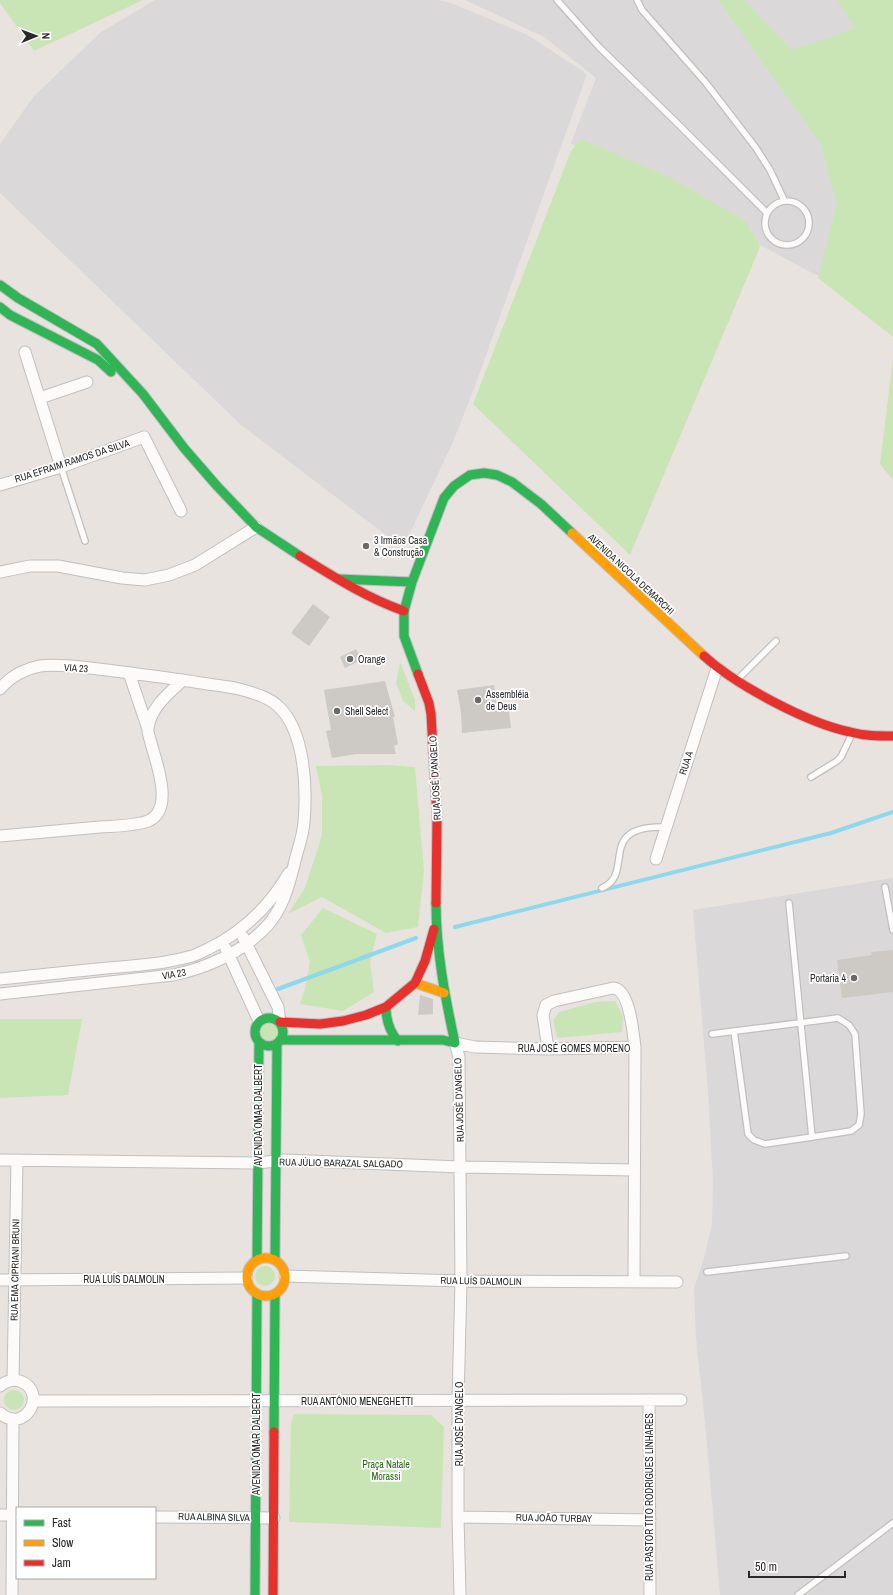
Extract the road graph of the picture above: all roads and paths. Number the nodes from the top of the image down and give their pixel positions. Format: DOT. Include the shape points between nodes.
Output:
graph roads {
  1 [pos="557,0"];
  2 [pos="637,0"];
  3 [pos="784,200"];
  4 [pos="767,214"];
  5 [pos="0,285"];
  6 [pos="0,307"];
  7 [pos="25,352"];
  8 [pos="87,382"];
  9 [pos="40,398"];
  10 [pos="162,419"];
  11 [pos="61,466"];
  12 [pos="0,485"];
  13 [pos="181,511"];
  14 [pos="256,527"];
  15 [pos="85,541"];
  16 [pos="0,572"];
  17 [pos="335,578"];
  18 [pos="412,582"];
  19 [pos="404,612"];
  20 [pos="776,641"];
  21 [pos="717,668"];
  22 [pos="129,673"];
  23 [pos="183,680"];
  24 [pos="737,680"];
  25 [pos="0,689"];
  26 [pos="148,729"];
  27 [pos="852,734"];
  28 [pos="893,736"];
  29 [pos="811,777"];
  30 [pos="665,827"];
  31 [pos="0,836"];
  32 [pos="656,859"];
  33 [pos="294,864"];
  34 [pos="885,887"];
  35 [pos="602,888"];
  36 [pos="789,903"];
  37 [pos="892,919"];
  38 [pos="436,921"];
  39 [pos="893,930"];
  40 [pos="239,931"];
  41 [pos="222,941"];
  42 [pos="246,944"];
  43 [pos="229,954"];
  44 [pos="0,979"];
  45 [pos="414,983"];
  46 [pos="444,993"];
  47 [pos="0,994"];
  48 [pos="386,1007"];
  49 [pos="259,1021"];
  50 [pos="280,1022"];
  51 [pos="800,1024"];
  52 [pos="734,1031"];
  53 [pos="712,1034"];
  54 [pos="398,1041"];
  55 [pos="259,1042"];
  56 [pos="279,1042"];
  57 [pos="456,1043"];
  58 [pos="635,1047"];
  59 [pos="548,1048"];
  60 [pos="812,1137"];
  61 [pos="0,1160"];
  62 [pos="16,1160"];
  63 [pos="276,1161"];
  64 [pos="258,1163"];
  65 [pos="461,1167"];
  66 [pos="634,1170"];
  67 [pos="846,1256"];
  68 [pos="257,1260"];
  69 [pos="275,1260"];
  70 [pos="707,1272"];
  71 [pos="285,1276"];
  72 [pos="247,1278"];
  73 [pos="0,1280"];
  74 [pos="15,1280"];
  75 [pos="461,1281"];
  76 [pos="634,1282"];
  77 [pos="677,1282"];
  78 [pos="257,1294"];
  79 [pos="275,1294"];
  80 [pos="13,1380"];
  81 [pos="0,1386"];
  82 [pos="256,1400"];
  83 [pos="649,1400"];
  84 [pos="681,1400"];
  85 [pos="33,1401"];
  86 [pos="274,1401"];
  87 [pos="458,1401"];
  88 [pos="0,1413"];
  89 [pos="13,1419"];
  90 [pos="0,1515"];
  91 [pos="15,1515"];
  92 [pos="156,1517"];
  93 [pos="458,1517"];
  94 [pos="255,1518"];
  95 [pos="274,1518"];
  96 [pos="650,1520"];
  97 [pos="893,1523"];
  98 [pos="12,1595"];
  99 [pos="255,1595"];
  100 [pos="273,1595"];
  101 [pos="460,1595"];
  102 [pos="650,1595"];
  103 [pos="798,1595"];
  1 -- 4 [label="lane" via="599,47"];
  2 -- 3 [label="lane" via="642,10 706,83 756,148"];
  3 -- 4 [label="lane" via="776,203"];
  3 -- 4 [label="lane" via="802,206 809,218 807,232 803,238 798,242 784,245 772,239 765,227"];
  5 -- 10 [label="street" via="97,344 143,394"];
  6 -- 10 [label="street" via="10,315 98,360"];
  7 -- 9 [label="street"];
  8 -- 9 [label="street"];
  9 -- 11 [label="street"];
  10 -- 14 [label="street" via="212,481"];
  11 -- 12 [label="street, RUA EFRAIM RAMOS DA SILVA"];
  11 -- 13 [label="street, RUA EFRAIM RAMOS DA SILVA" via="144,437"];
  11 -- 15 [label="lane"];
  14 -- 16 [label="street" via="195,565 169,575 145,580 58,566 30,566"];
  14 -- 17 [label="street"];
  17 -- 18 [label="street"];
  17 -- 19 [label="street" via="378,602"];
  18 -- 19 [label="street, AVENIDA NICOLA DEMARCHI"];
  18 -- 21 [label="street, AVENIDA NICOLA DEMARCHI" via="444,498 454,486 470,475 497,474 541,504"];
  19 -- 38 [label="street, RUA JOSÉ D'ANGELO" via="404,636 429,702 431,714 437,817"];
  20 -- 24 [label="lane"];
  21 -- 24 [label="street, AVENIDA NICOLA DEMARCHI"];
  21 -- 30 [label="street, RUA A"];
  22 -- 23 [label="street, VIA 23"];
  22 -- 25 [label="street, VIA 23" via="43,666 25,669 8,680"];
  22 -- 26 [label="street"];
  23 -- 26 [label="street" via="162,700 152,716"];
  23 -- 33 [label="street, VIA 23" via="238,688 266,697 288,717 297,737 305,785 304,822"];
  24 -- 27 [label="street, AVENIDA NICOLA DEMARCHI" via="764,697 823,724"];
  26 -- 31 [label="street" via="162,785 161,808 155,816 125,825"];
  27 -- 28 [label="street, AVENIDA NICOLA DEMARCHI"];
  27 -- 29 [label="lane" via="841,757"];
  30 -- 32 [label="street, RUA A"];
  30 -- 35 [label="lane" via="638,829 627,837 620,849 616,876 609,885"];
  33 -- 40 [label="street, VIA 23" via="263,910"];
  33 -- 42 [label="street, VIA 23" via="282,904 267,926"];
  34 -- 37 [label="lane"];
  36 -- 51 [label="lane"];
  37 -- 39 [label="lane"];
  38 -- 45 [label="street" via="425,961"];
  38 -- 46 [label="street, RUA JOSÉ D'ANGELO"];
  40 -- 41 [label="street, VIA 23"];
  40 -- 42 [label="street"];
  41 -- 43 [label="street"];
  41 -- 44 [label="street, VIA 23" via="189,957 156,964"];
  42 -- 43 [label="street, VIA 23"];
  42 -- 50 [label="street" via="278,1008"];
  43 -- 47 [label="street, VIA 23" via="189,972 173,975"];
  43 -- 49 [label="street"];
  45 -- 46 [label="street"];
  45 -- 48 [label="street"];
  46 -- 57 [label="street, RUA JOSÉ D'ANGELO"];
  48 -- 50 [label="street" via="343,1021 320,1024"];
  48 -- 54 [label="street" via="388,1028"];
  49 -- 50 [label="street" via="268,1017"];
  49 -- 55 [label="street" via="255,1029"];
  50 -- 56 [label="street" via="283,1031"];
  51 -- 52 [label="lane"];
  51 -- 60 [label="lane"];
  51 -- 60 [label="lane" via="838,1018 849,1025 855,1034 861,1114 859,1125 851,1131"];
  52 -- 53 [label="lane"];
  52 -- 60 [label="lane" via="748,1134 754,1140 766,1144"];
  54 -- 56 [label="street, RUA JOSÉ GOMES MORENO"];
  54 -- 57 [label="street, RUA JOSÉ GOMES MORENO" via="443,1040"];
  55 -- 56 [label="street" via="267,1046"];
  55 -- 64 [label="street, AVENIDA OMAR DALBERT"];
  56 -- 63 [label="street, AVENIDA OMAR DALBERT"];
  57 -- 59 [label="street, RUA JOSÉ GOMES MORENO" via="475,1047"];
  57 -- 65 [label="street, RUA JOSÉ D'ANGELO" via="459,1056"];
  58 -- 59 [label="street, RUA JOSÉ GOMES MORENO"];
  58 -- 59 [label="street" via="632,1020 623,993 613,988 546,1005 542,1015"];
  58 -- 66 [label="street, RUA JOSÉ GOMES MORENO"];
  61 -- 62 [label="street, RUA JÚLIO BARAZAL SALGADO"];
  62 -- 64 [label="street, RUA JÚLIO BARAZAL SALGADO"];
  62 -- 74 [label="street, RUA EMA CIPRIANI BRUNI"];
  63 -- 64 [label="street, RUA JÚLIO BARAZAL SALGADO"];
  63 -- 65 [label="street, RUA JÚLIO BARAZAL SALGADO"];
  63 -- 69 [label="street, AVENIDA OMAR DALBERT"];
  64 -- 68 [label="street, AVENIDA OMAR DALBERT"];
  65 -- 66 [label="street, RUA JÚLIO BARAZAL SALGADO"];
  65 -- 75 [label="street, RUA JOSÉ D'ANGELO"];
  66 -- 76 [label="street, RUA JOSÉ GOMES MORENO"];
  67 -- 70 [label="lane"];
  68 -- 69 [label="street" via="266,1257"];
  68 -- 72 [label="street" via="250,1267"];
  69 -- 71 [label="street" via="283,1267"];
  71 -- 75 [label="street, RUA LUÍS DALMOLIN"];
  71 -- 79 [label="street" via="283,1286"];
  72 -- 74 [label="street, RUA LUÍS DALMOLIN"];
  72 -- 78 [label="street" via="250,1287"];
  73 -- 74 [label="street, RUA LUÍS DALMOLIN"];
  74 -- 80 [label="street, RUA EMA CIPRIANI BRUNI"];
  75 -- 76 [label="street, RUA LUÍS DALMOLIN"];
  75 -- 87 [label="street, RUA JOSÉ D'ANGELO"];
  76 -- 77 [label="street, RUA LUÍS DALMOLIN"];
  78 -- 79 [label="street"];
  78 -- 82 [label="street, AVENIDA OMAR DALBERT"];
  79 -- 86 [label="street, AVENIDA OMAR DALBERT"];
  80 -- 81 [label="street"];
  80 -- 85 [label="street" via="28,1386"];
  82 -- 85 [label="street, RUA ANTÔNIO MENEGHETTI"];
  82 -- 86 [label="street, RUA ANTÔNIO MENEGHETTI"];
  82 -- 94 [label="street, AVENIDA OMAR DALBERT"];
  83 -- 84 [label="street, RUA ANTÔNIO MENEGHETTI"];
  83 -- 87 [label="street, RUA ANTÔNIO MENEGHETTI"];
  83 -- 96 [label="street, RUA PASTOR TITO RODRIGUES LINHARES"];
  85 -- 89 [label="street" via="32,1408 27,1414"];
  86 -- 87 [label="street, RUA ANTÔNIO MENEGHETTI"];
  86 -- 95 [label="street, AVENIDA OMAR DALBERT"];
  87 -- 93 [label="street, RUA JOSÉ D'ANGELO"];
  88 -- 89 [label="street" via="6,1418"];
  89 -- 91 [label="street"];
  90 -- 91 [label="street"];
  91 -- 98 [label="street"];
  92 -- 94 [label="street, RUA ALBINA SILVA"];
  93 -- 96 [label="street, RUA JOÃO TURBAY"];
  93 -- 101 [label="street, RUA JOSÉ D'ANGELO"];
  94 -- 95 [label="street, RUA ALBINA SILVA"];
  94 -- 99 [label="street, AVENIDA OMAR DALBERT"];
  95 -- 100 [label="street, AVENIDA OMAR DALBERT"];
  96 -- 102 [label="street, RUA PASTOR TITO RODRIGUES LINHARES"];
  97 -- 103 [label="lane"];
}
